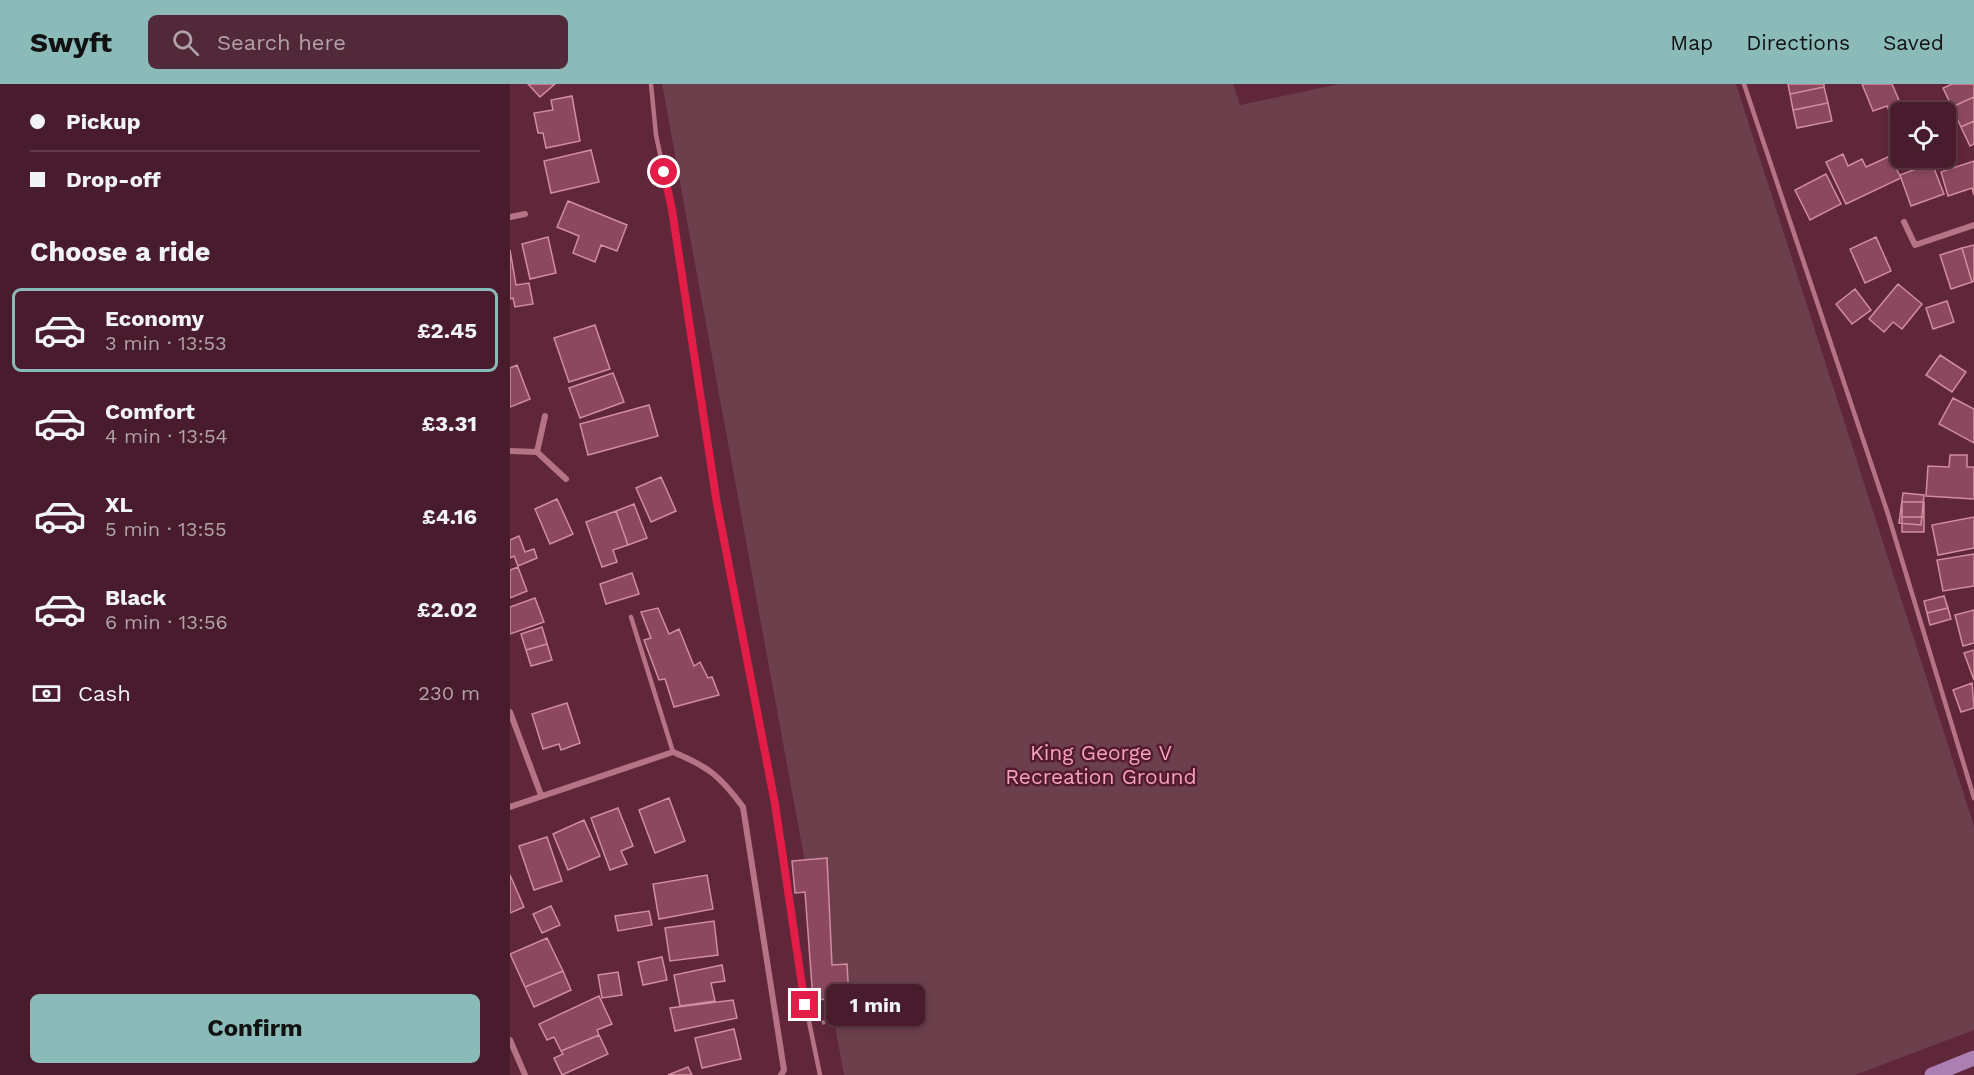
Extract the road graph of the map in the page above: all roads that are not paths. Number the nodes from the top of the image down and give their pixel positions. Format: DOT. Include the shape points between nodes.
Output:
graph roads {
  1 [pos="651,84"];
  2 [pos="1744,84"];
  3 [pos="525,214"];
  4 [pos="510,217"];
  5 [pos="1904,222"];
  6 [pos="1974,225"];
  7 [pos="545,416"];
  8 [pos="510,451"];
  9 [pos="537,452"];
  10 [pos="566,479"];
  11 [pos="631,617"];
  12 [pos="510,712"];
  13 [pos="673,752"];
  14 [pos="541,795"];
  15 [pos="1974,798"];
  16 [pos="510,807"];
  17 [pos="510,1040"];
  18 [pos="1974,1058"];
  19 [pos="525,1075"];
  20 [pos="781,1075"];
  21 [pos="820,1075"];
  22 [pos="1932,1075"];
  1 -- 21 [label="lane" via="717,504 775,804 799,973"];
  2 -- 15 [label="lane" via="1887,511"];
  3 -- 4 [label="street"];
  5 -- 6 [label="street" via="1915,245"];
  7 -- 9 [label="street"];
  8 -- 9 [label="street"];
  9 -- 10 [label="street"];
  11 -- 13 [label="lane"];
  12 -- 14 [label="street"];
  13 -- 14 [label="street"];
  13 -- 20 [label="street" via="704,765 744,807 784,1070"];
  14 -- 16 [label="street"];
  17 -- 19 [label="street"];
  18 -- 22 [label="main road"];
}
